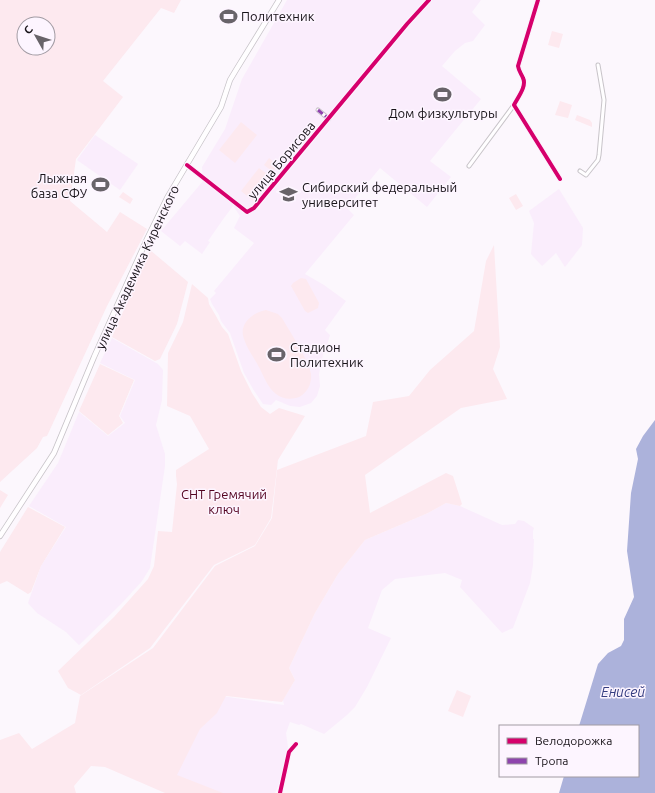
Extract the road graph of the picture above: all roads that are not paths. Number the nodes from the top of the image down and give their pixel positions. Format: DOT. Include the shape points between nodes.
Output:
graph roads {
  1 [pos="279,0"];
  2 [pos="429,0"];
  3 [pos="538,0"];
  4 [pos="598,65"];
  5 [pos="514,105"];
  6 [pos="318,110"];
  7 [pos="329,118"];
  8 [pos="187,165"];
  9 [pos="468,166"];
  10 [pos="580,171"];
  11 [pos="560,179"];
  12 [pos="0,536"];
  13 [pos="296,744"];
  14 [pos="280,793"];
  1 -- 8 [label="main road, улица Академика Киренского" via="230,80 221,107"];
  2 -- 7 [label="street, улица Борисова"];
  3 -- 5 [label="street" via="518,66 525,84"];
  4 -- 10 [label="street" via="604,100 600,149 598,160 590,171 586,175"];
  5 -- 9 [label="street"];
  5 -- 11 [label="street"];
  6 -- 7 [label="street"];
  7 -- 8 [label="street, улица Борисова" via="254,208 247,212"];
  8 -- 12 [label="main road, улица Академика Киренского" via="147,239 54,453"];
  13 -- 14 [label="street" via="289,752"];
}
